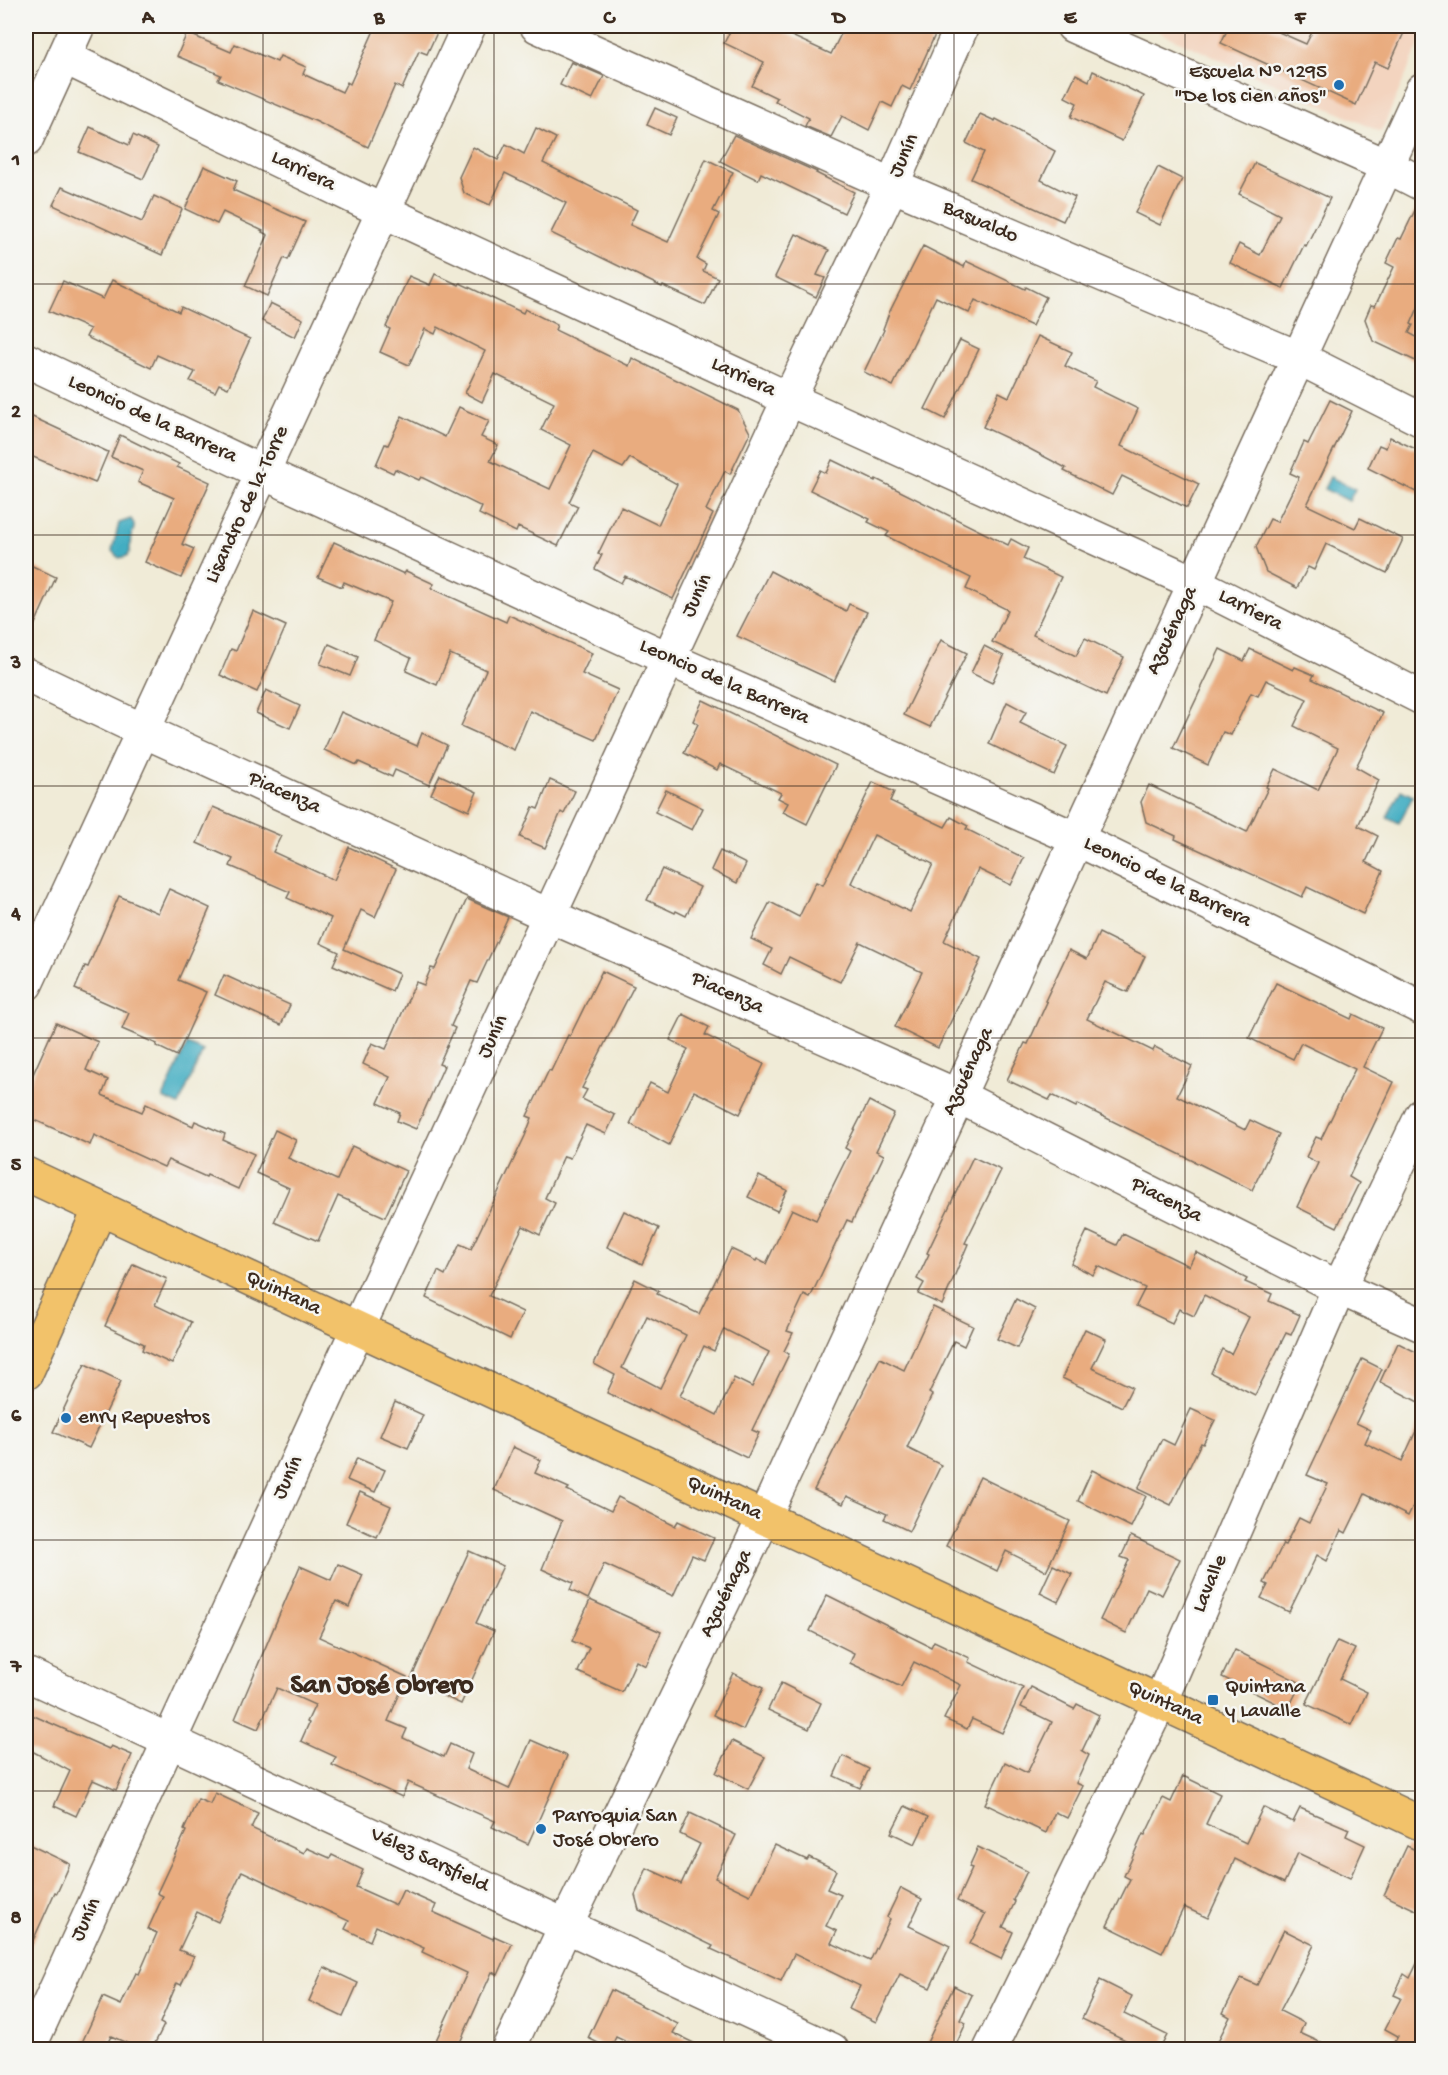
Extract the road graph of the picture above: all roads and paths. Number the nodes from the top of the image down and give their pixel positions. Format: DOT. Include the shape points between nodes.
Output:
graph roads {
  1 [pos="78,26"];
  2 [pos="469,26"];
  3 [pos="537,26"];
  4 [pos="962,26"];
  5 [pos="1073,26"];
  6 [pos="64,57"];
  7 [pos="1422,90"];
  8 [pos="26,140"];
  9 [pos="1388,166"];
  10 [pos="1422,184"];
  11 [pos="892,185"];
  12 [pos="383,211"];
  13 [pos="1299,358"];
  14 [pos="26,360"];
  15 [pos="789,399"];
  16 [pos="1422,420"];
  17 [pos="264,472"];
  18 [pos="1195,583"];
  19 [pos="669,659"];
  20 [pos="26,675"];
  21 [pos="1422,698"];
  22 [pos="142,730"];
  23 [pos="1077,839"];
  24 [pos="550,915"];
  25 [pos="26,984"];
  26 [pos="1422,1008"];
  27 [pos="958,1096"];
  28 [pos="1422,1115"];
  29 [pos="26,1174"];
  30 [pos="100,1209"];
  31 [pos="1339,1288"];
  32 [pos="1422,1325"];
  33 [pos="358,1328"];
  34 [pos="26,1373"];
  35 [pos="764,1518"];
  36 [pos="26,1674"];
  37 [pos="1160,1702"];
  38 [pos="169,1741"];
  39 [pos="1422,1824"];
  40 [pos="566,1925"];
  41 [pos="28,2049"];
  42 [pos="508,2049"];
  43 [pos="832,2049"];
  44 [pos="990,2049"];
  1 -- 6 [label="street"];
  2 -- 12 [label="street, Lisandro de la Torre"];
  3 -- 11 [label="street, Basualdo"];
  4 -- 11 [label="street, Junín"];
  5 -- 9 [label="street"];
  6 -- 8 [label="street"];
  6 -- 12 [label="street, Larriera"];
  7 -- 9 [label="street, Azcuénaga"];
  9 -- 10 [label="street"];
  9 -- 13 [label="street, Azcuénaga"];
  11 -- 13 [label="street, Basualdo"];
  11 -- 15 [label="street, Junín"];
  12 -- 15 [label="street, Larriera"];
  12 -- 17 [label="street, Lisandro de la Torre"];
  13 -- 16 [label="street, Basualdo"];
  13 -- 18 [label="street, Azcuénaga"];
  14 -- 17 [label="street, Leoncio de la Barrera"];
  15 -- 18 [label="street, Larriera"];
  15 -- 19 [label="street, Junín"];
  17 -- 19 [label="street, Leoncio de la Barrera"];
  17 -- 22 [label="street, Lisandro de la Torre"];
  18 -- 21 [label="street, Larriera"];
  18 -- 23 [label="street, Azcuénaga"];
  19 -- 23 [label="street, Leoncio de la Barrera"];
  19 -- 24 [label="street, Junín"];
  20 -- 22 [label="street, Piacenza"];
  22 -- 24 [label="street, Piacenza"];
  22 -- 25 [label="street, Lisandro de la Torre"];
  23 -- 26 [label="street, Leoncio de la Barrera"];
  23 -- 27 [label="street, Azcuénaga"];
  24 -- 27 [label="street, Piacenza"];
  24 -- 33 [label="street, Junín"];
  27 -- 31 [label="street, Piacenza"];
  27 -- 35 [label="street, Azcuénaga"];
  28 -- 31 [label="street, Lavalle"];
  29 -- 30 [label="main road, Quintana"];
  30 -- 33 [label="main road, Quintana"];
  30 -- 34 [label="main road"];
  31 -- 32 [label="street, Piacenza"];
  31 -- 37 [label="street, Lavalle"];
  33 -- 35 [label="main road, Quintana"];
  33 -- 38 [label="street, Junín"];
  35 -- 37 [label="main road, Quintana"];
  35 -- 40 [label="street, Azcuénaga"];
  36 -- 38 [label="street, Vélez Sarsfield"];
  37 -- 39 [label="main road, Quintana"];
  37 -- 44 [label="street, Lavalle"];
  38 -- 40 [label="street, Vélez Sarsfield"];
  38 -- 41 [label="street, Junín"];
  40 -- 42 [label="street, Azcuénaga"];
  40 -- 43 [label="street, Vélez Sarsfield"];
}
